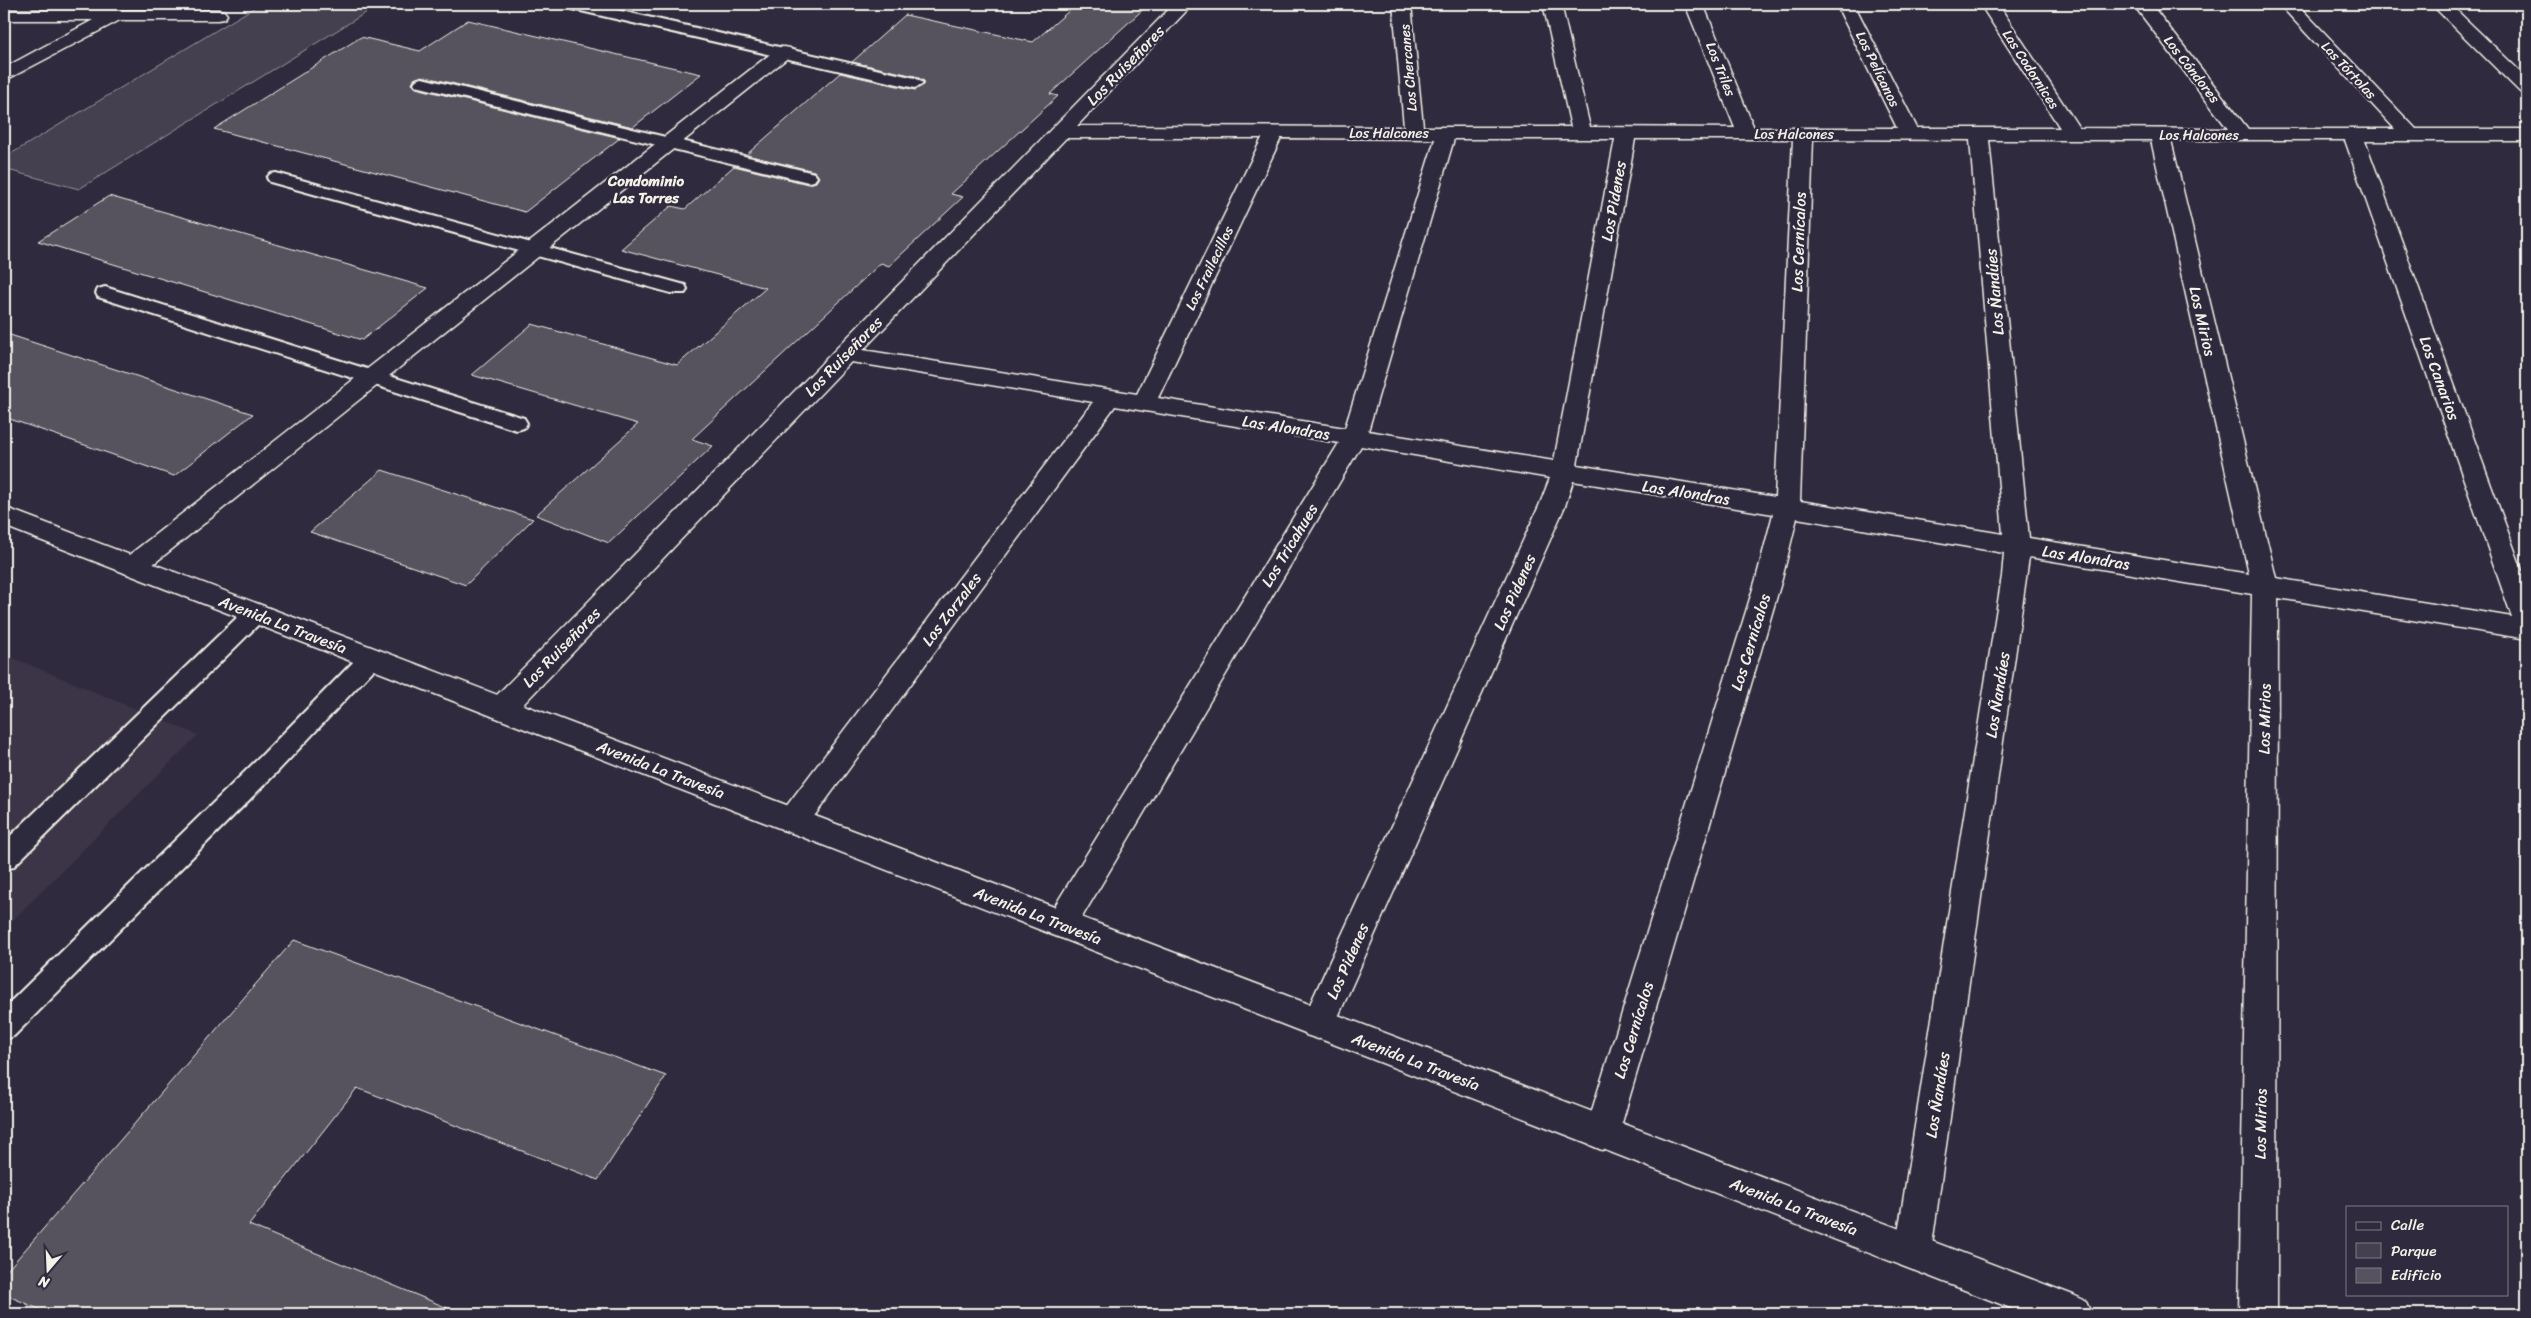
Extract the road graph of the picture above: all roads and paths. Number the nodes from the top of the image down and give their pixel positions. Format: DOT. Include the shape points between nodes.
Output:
graph roads {
  1 [pos="572,4"];
  2 [pos="1184,4"];
  3 [pos="1402,4"];
  4 [pos="1552,4"];
  5 [pos="1694,4"];
  6 [pos="1846,4"];
  7 [pos="1989,4"];
  8 [pos="2142,4"];
  9 [pos="2288,4"];
  10 [pos="2440,4"];
  11 [pos="4,15"];
  12 [pos="116,15"];
  13 [pos="218,15"];
  14 [pos="784,52"];
  15 [pos="4,75"];
  16 [pos="915,82"];
  17 [pos="422,83"];
  18 [pos="2527,88"];
  19 [pos="1060,132"];
  20 [pos="1274,132"];
  21 [pos="1414,133"];
  22 [pos="1446,133"];
  23 [pos="1582,134"];
  24 [pos="1626,134"];
  25 [pos="1747,134"];
  26 [pos="1803,134"];
  27 [pos="1910,134"];
  28 [pos="1979,134"];
  29 [pos="2073,134"];
  30 [pos="2160,135"];
  31 [pos="2243,135"];
  32 [pos="2353,135"];
  33 [pos="2411,135"];
  34 [pos="2526,137"];
  35 [pos="669,143"];
  36 [pos="808,177"];
  37 [pos="276,178"];
  38 [pos="534,250"];
  39 [pos="678,289"];
  40 [pos="105,293"];
  41 [pos="845,354"];
  42 [pos="373,378"];
  43 [pos="1108,398"];
  44 [pos="1144,403"];
  45 [pos="517,422"];
  46 [pos="1354,438"];
  47 [pos="1564,472"];
  48 [pos="1787,508"];
  49 [pos="4,516"];
  50 [pos="2017,546"];
  51 [pos="134,566"];
  52 [pos="2265,586"];
  53 [pos="256,613"];
  54 [pos="2527,620"];
  55 [pos="2527,629"];
  56 [pos="371,658"];
  57 [pos="502,708"];
  58 [pos="793,821"];
  59 [pos="4,859"];
  60 [pos="1061,924"];
  61 [pos="1318,1024"];
  62 [pos="4,1027"];
  63 [pos="1602,1133"];
  64 [pos="1913,1252"];
  65 [pos="2073,1314"];
  66 [pos="2258,1314"];
  1 -- 14 [label="lane"];
  2 -- 19 [label="street, Los Ruiseñores"];
  3 -- 21 [label="street, Los Chercanes"];
  4 -- 23 [label="street"];
  5 -- 25 [label="street, Los Triles"];
  6 -- 27 [label="street, Los Pelícanos"];
  7 -- 29 [label="street, Las Codornices"];
  8 -- 31 [label="street, Los Cóndores"];
  9 -- 33 [label="street, Las Tórtolas"];
  10 -- 18 [label="street"];
  11 -- 12 [label="street"];
  12 -- 13 [label="street"];
  12 -- 15 [label="street"];
  14 -- 16 [label="lane"];
  14 -- 35 [label="street"];
  17 -- 35 [label="lane"];
  19 -- 20 [label="street, Los Halcones"];
  19 -- 41 [label="street, Los Ruiseñores"];
  20 -- 21 [label="street, Los Halcones"];
  20 -- 44 [label="street, Los Frailecillos"];
  21 -- 22 [label="street, Los Halcones"];
  22 -- 23 [label="street, Los Halcones"];
  22 -- 46 [label="street, Los Tricahues"];
  23 -- 24 [label="street, Los Halcones"];
  24 -- 25 [label="street, Los Halcones"];
  24 -- 47 [label="street, Los Pidenes"];
  25 -- 26 [label="street, Los Halcones"];
  26 -- 27 [label="street, Los Halcones"];
  26 -- 48 [label="street, Los Cernícalos"];
  27 -- 28 [label="street, Los Halcones"];
  28 -- 29 [label="street, Los Halcones"];
  28 -- 50 [label="street, Los Ñandúes"];
  29 -- 30 [label="street, Los Halcones"];
  30 -- 31 [label="street, Los Halcones"];
  30 -- 52 [label="street, Los Mirios"];
  31 -- 32 [label="street, Los Halcones"];
  32 -- 33 [label="street, Los Halcones"];
  32 -- 54 [label="street, Los Canarios"];
  33 -- 34 [label="street, Los Halcones"];
  35 -- 36 [label="lane"];
  35 -- 38 [label="street"];
  37 -- 38 [label="lane"];
  38 -- 39 [label="lane"];
  38 -- 42 [label="street"];
  40 -- 42 [label="lane"];
  41 -- 43 [label="street, Las Alondras"];
  41 -- 57 [label="street, Los Ruiseñores"];
  42 -- 45 [label="lane"];
  42 -- 51 [label="street"];
  43 -- 44 [label="street, Las Alondras"];
  43 -- 58 [label="street, Los Zorzales"];
  44 -- 46 [label="street, Las Alondras"];
  46 -- 47 [label="street, Las Alondras"];
  46 -- 60 [label="street, Los Tricahues"];
  47 -- 48 [label="street, Las Alondras"];
  47 -- 61 [label="street, Los Pidenes" via="1552,506"];
  48 -- 50 [label="street, Las Alondras"];
  48 -- 63 [label="street, Los Cernícalos" via="1766,588"];
  49 -- 51 [label="street, Avenida La Travesía"];
  50 -- 52 [label="street, Las Alondras"];
  50 -- 64 [label="street, Los Ñandúes" via="2014,586"];
  51 -- 53 [label="street, Avenida La Travesía"];
  52 -- 55 [label="street, Las Alondras"];
  52 -- 66 [label="street, Los Mirios"];
  53 -- 56 [label="street, Avenida La Travesía"];
  53 -- 59 [label="lane"];
  56 -- 57 [label="street, Avenida La Travesía"];
  56 -- 62 [label="lane"];
  57 -- 58 [label="street, Avenida La Travesía"];
  58 -- 60 [label="street, Avenida La Travesía"];
  60 -- 61 [label="street, Avenida La Travesía"];
  61 -- 63 [label="street, Avenida La Travesía"];
  63 -- 64 [label="street, Avenida La Travesía"];
  64 -- 65 [label="street, Avenida La Travesía"];
}
